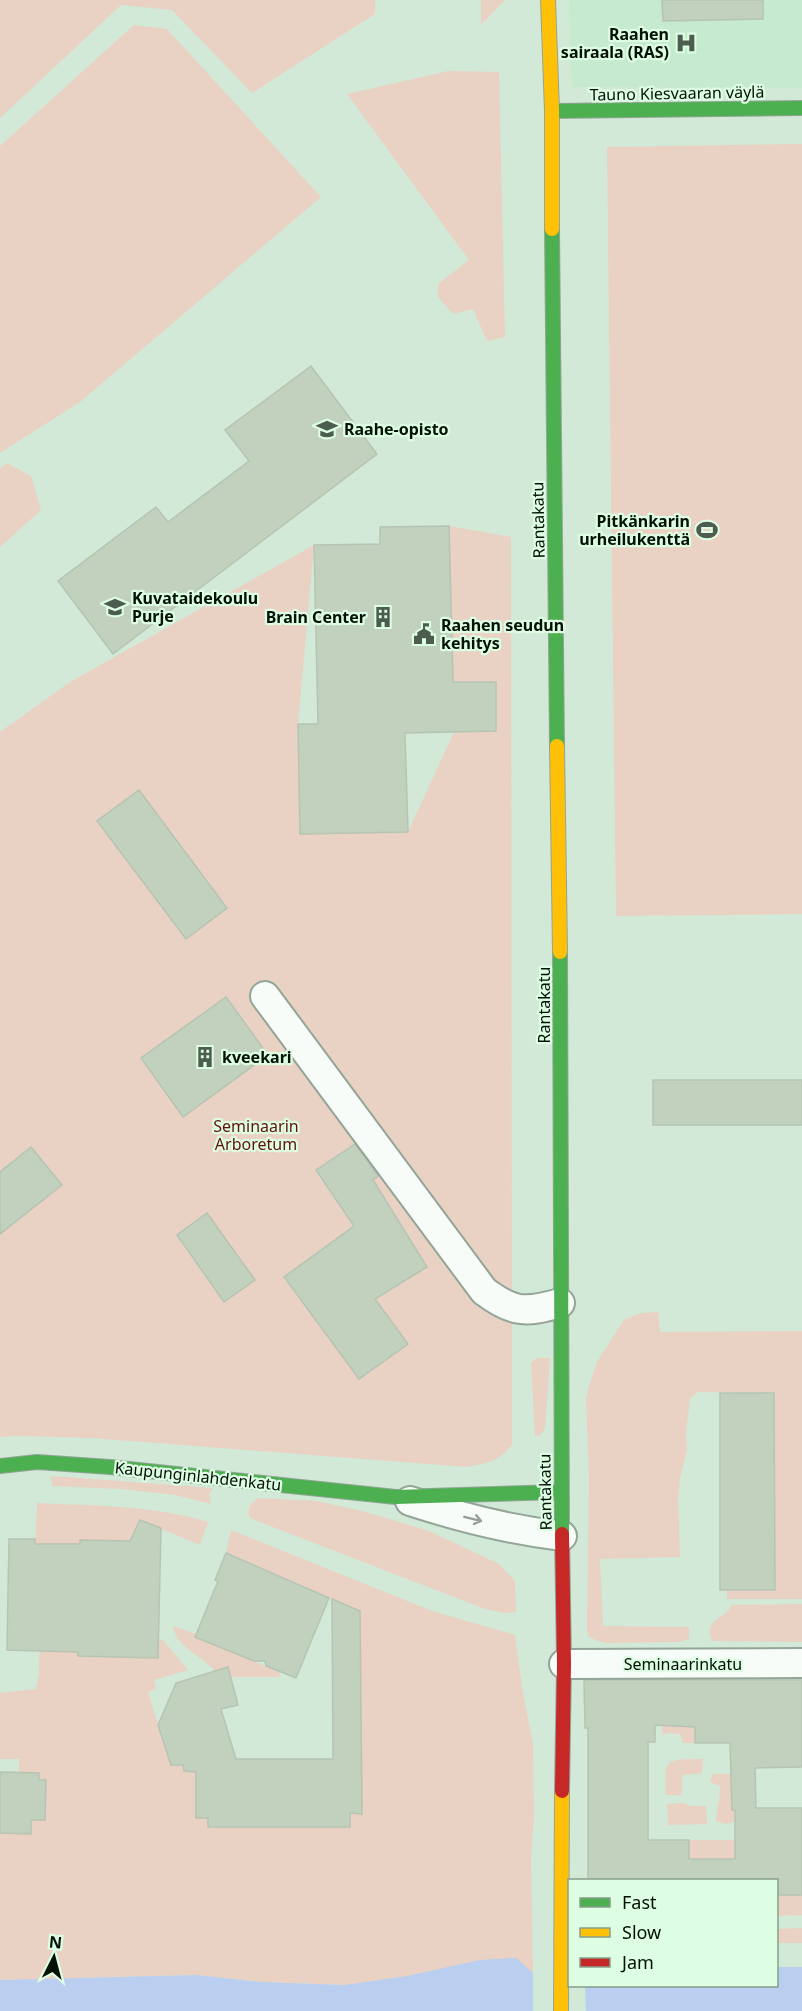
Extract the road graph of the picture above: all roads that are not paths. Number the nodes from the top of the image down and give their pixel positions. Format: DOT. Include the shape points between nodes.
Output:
graph roads {
  1 [pos="548,0"];
  2 [pos="802,108"];
  3 [pos="552,111"];
  4 [pos="265,996"];
  5 [pos="560,1303"];
  6 [pos="0,1466"];
  7 [pos="561,1492"];
  8 [pos="396,1497"];
  9 [pos="562,1536"];
  10 [pos="564,1664"];
  11 [pos="802,1664"];
  12 [pos="561,2011"];
  1 -- 3 [label="street, Rantakatu"];
  2 -- 3 [label="street, Tauno Kiesvaaran väylä"];
  3 -- 5 [label="street, Rantakatu"];
  4 -- 5 [label="street" via="484,1291 521,1310 535,1311"];
  5 -- 7 [label="street, Rantakatu"];
  6 -- 8 [label="street, Kaupunginlahdenkatu" via="37,1462 110,1467"];
  7 -- 8 [label="street, Kaupunginlahdenkatu"];
  7 -- 9 [label="street, Rantakatu"];
  8 -- 9 [label="street, Kaupunginlahdenkatu, one-way" via="475,1520"];
  9 -- 10 [label="street, Rantakatu"];
  10 -- 11 [label="street, Seminaarinkatu"];
  10 -- 12 [label="street, Rantakatu"];
}
